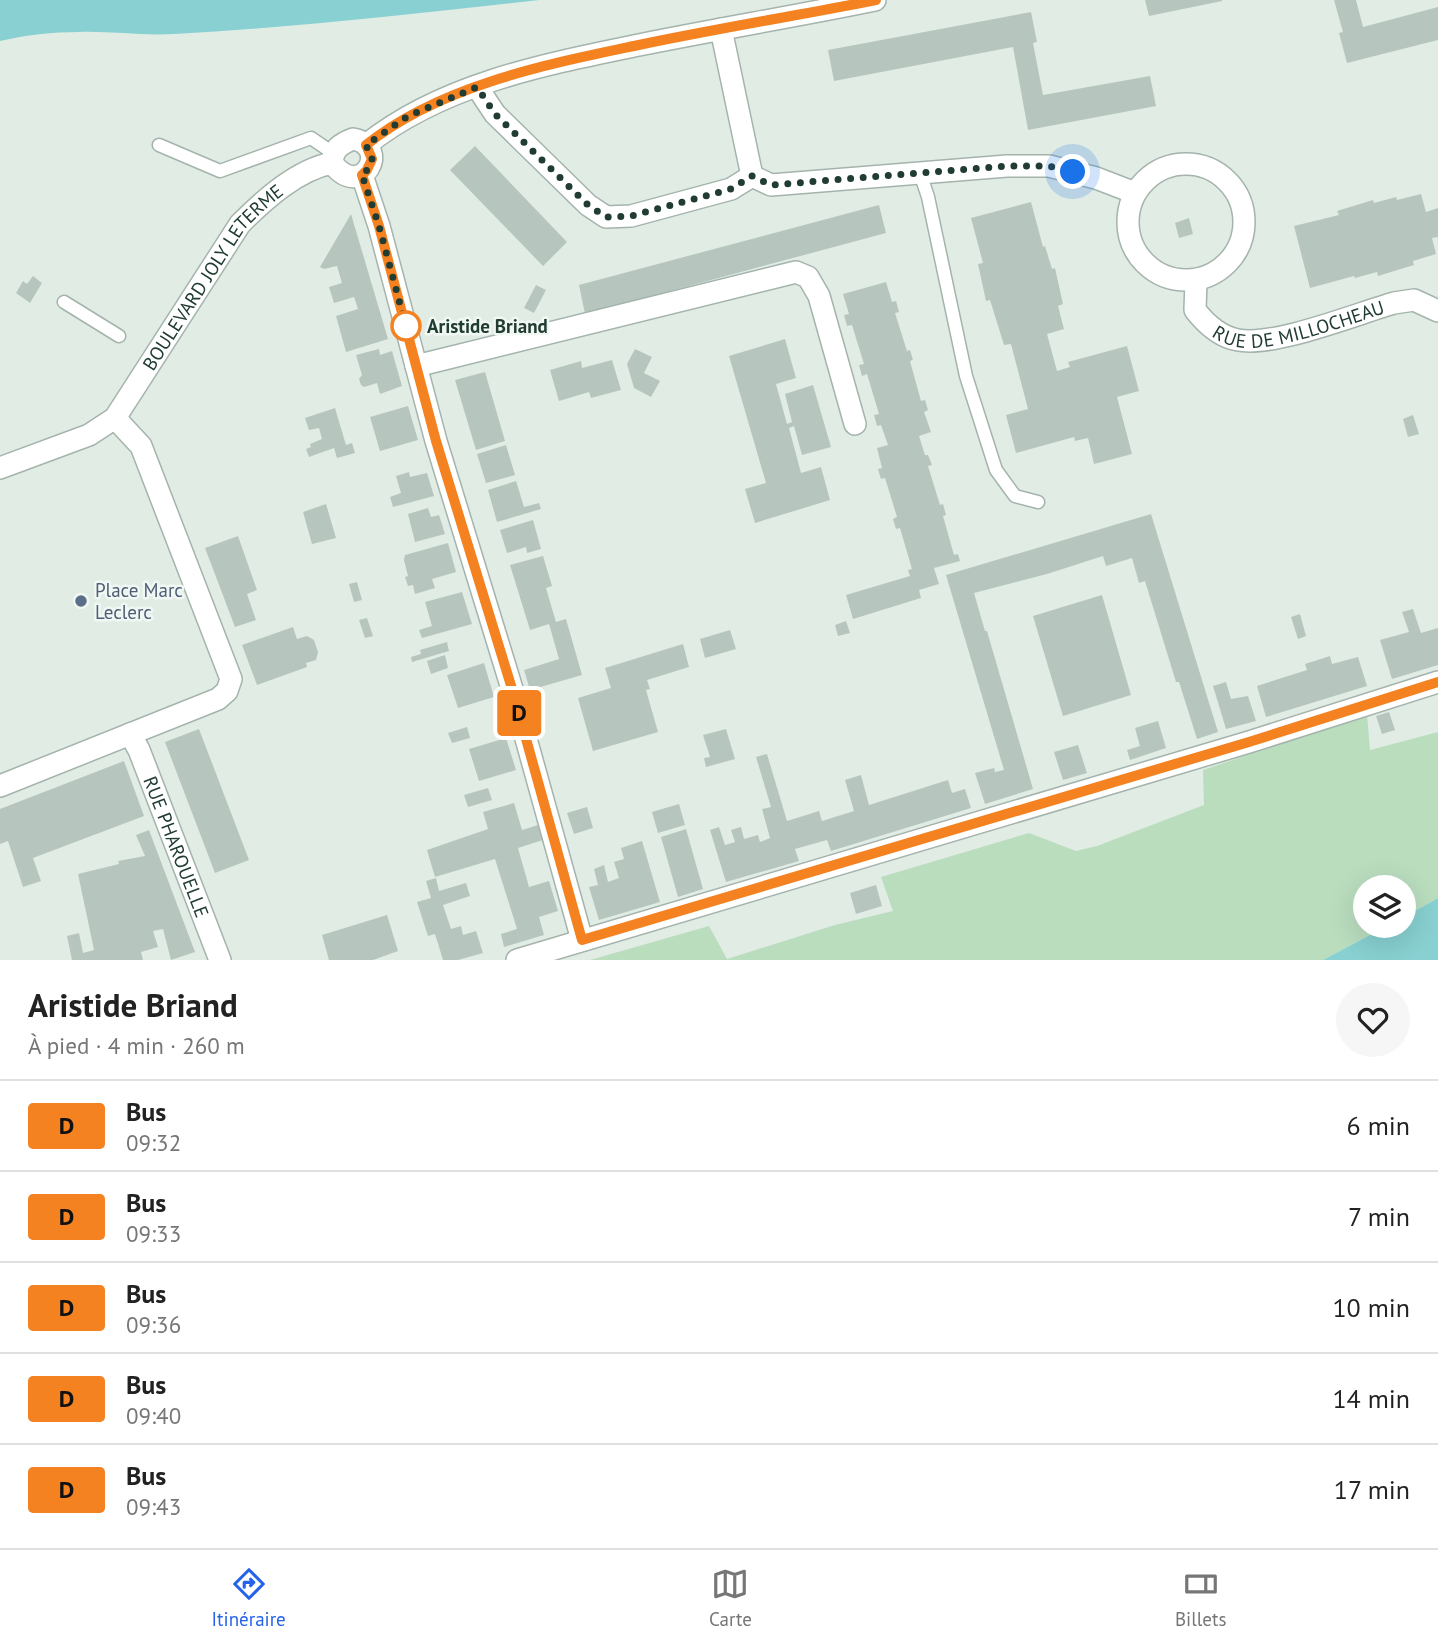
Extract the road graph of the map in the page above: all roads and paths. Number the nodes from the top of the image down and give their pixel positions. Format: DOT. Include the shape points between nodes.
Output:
graph roads {
  1 [pos="875,0"];
  2 [pos="721,29"];
  3 [pos="477,87"];
  4 [pos="159,145"];
  5 [pos="366,145"];
  6 [pos="332,158"];
  7 [pos="920,173"];
  8 [pos="362,175"];
  9 [pos="752,176"];
  10 [pos="1135,193"];
  11 [pos="1196,281"];
  12 [pos="64,302"];
  13 [pos="1438,311"];
  14 [pos="119,336"];
  15 [pos="416,366"];
  16 [pos="115,418"];
  17 [pos="855,424"];
  18 [pos="0,468"];
  19 [pos="1038,502"];
  20 [pos="1438,682"];
  21 [pos="131,734"];
  22 [pos="0,786"];
  23 [pos="582,940"];
  24 [pos="220,960"];
  25 [pos="517,960"];
  1 -- 2 [label="street"];
  2 -- 3 [label="street" via="555,62"];
  2 -- 9 [label="street"];
  3 -- 5 [label="street" via="408,116"];
  3 -- 9 [label="street" via="495,114 606,217 631,216 731,189"];
  4 -- 6 [label="lane" via="220,171 312,138"];
  5 -- 6 [label="street" via="353,139 341,143"];
  5 -- 8 [label="street" via="372,159"];
  6 -- 8 [label="street" via="344,175"];
  6 -- 16 [label="street, BOULEVARD JOLY LETERME" via="261,203 240,224"];
  7 -- 9 [label="street" via="771,185"];
  7 -- 10 [label="street" via="1049,166"];
  7 -- 19 [label="lane" via="966,376 996,470 1015,496"];
  8 -- 15 [label="street"];
  10 -- 11 [label="street" via="1127,222 1130,242 1140,260 1156,273"];
  10 -- 11 [label="street" via="1146,179 1177,164 1197,164 1222,175 1236,190 1245,214 1238,250 1215,274"];
  11 -- 13 [label="street, RUE DE MILLOCHEAU" via="1195,310 1206,324 1235,340 1267,341 1414,300"];
  12 -- 14 [label="lane"];
  15 -- 17 [label="street" via="796,272 808,277 819,296"];
  15 -- 23 [label="street"];
  16 -- 18 [label="street" via="89,435"];
  16 -- 21 [label="street" via="141,446 231,680 218,699"];
  20 -- 23 [label="street"];
  21 -- 22 [label="street"];
  21 -- 24 [label="street, RUE PHAROUELLE"];
  23 -- 25 [label="street"];
}
